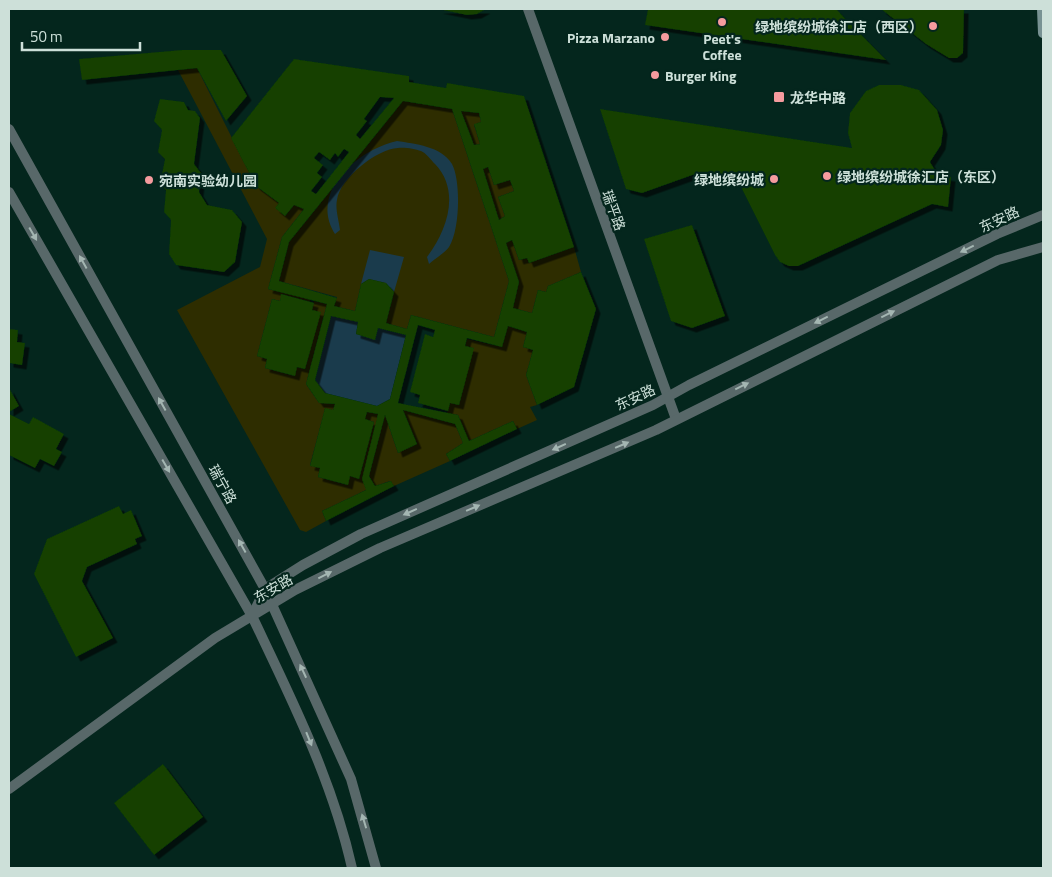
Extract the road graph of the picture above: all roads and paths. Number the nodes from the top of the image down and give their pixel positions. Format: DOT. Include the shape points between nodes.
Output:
graph roads {
  1 [pos="528,9"];
  2 [pos="1042,9"];
  3 [pos="1043,33"];
  4 [pos="9,129"];
  5 [pos="9,192"];
  6 [pos="1043,214"];
  7 [pos="1043,247"];
  8 [pos="667,397"];
  9 [pos="676,420"];
  10 [pos="265,589"];
  11 [pos="273,604"];
  12 [pos="252,616"];
  13 [pos="9,789"];
  14 [pos="352,868"];
  15 [pos="376,868"];
  1 -- 8 [label="street, 瑞平路"];
  2 -- 3 [label="main road"];
  10 -- 4 [label="street, 瑞宁路, one-way"];
  5 -- 12 [label="street, one-way"];
  6 -- 8 [label="street, 东安路, one-way"];
  9 -- 7 [label="street, 东安路, one-way" via="998,260"];
  8 -- 9 [label="street, 瑞平路"];
  8 -- 10 [label="street, 东安路, one-way" via="361,534"];
  11 -- 9 [label="street, 东安路, one-way" via="380,548"];
  10 -- 11 [label="street, 瑞宁路"];
  10 -- 12 [label="street, 东安路"];
  11 -- 12 [label="street, 东安路"];
  15 -- 11 [label="street, 瑞宁路, one-way" via="351,779"];
  12 -- 13 [label="street, 东安路" via="148,686"];
  12 -- 14 [label="street, one-way" via="307,732 346,840"];
}
